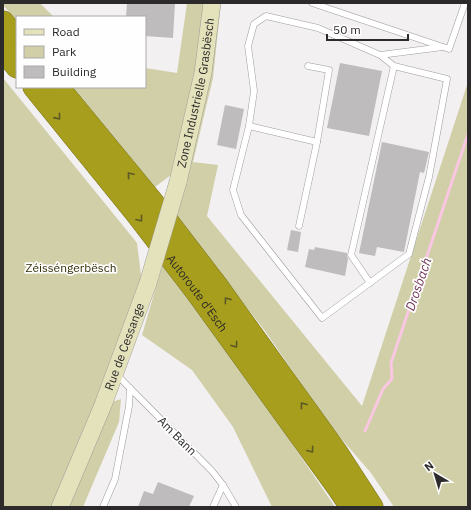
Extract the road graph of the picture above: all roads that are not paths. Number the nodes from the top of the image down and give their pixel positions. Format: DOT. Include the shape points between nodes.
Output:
graph roads {
  1 [pos="212,3"];
  2 [pos="312,3"];
  3 [pos="464,3"];
  4 [pos="3,22"];
  5 [pos="16,38"];
  6 [pos="443,47"];
  7 [pos="3,50"];
  8 [pos="380,55"];
  9 [pos="16,66"];
  10 [pos="308,66"];
  11 [pos="394,66"];
  12 [pos="35,88"];
  13 [pos="59,88"];
  14 [pos="249,126"];
  15 [pos="317,142"];
  16 [pos="178,182"];
  17 [pos="299,226"];
  18 [pos="370,283"];
  19 [pos="115,373"];
  20 [pos="130,388"];
  21 [pos="354,478"];
  22 [pos="223,485"];
  23 [pos="60,507"];
  24 [pos="103,507"];
  25 [pos="214,507"];
  26 [pos="236,507"];
  27 [pos="351,507"];
  28 [pos="372,507"];
  29 [pos="380,507"];
  1 -- 16 [label="main road, Zone Industrielle Grasbësch" via="203,73"];
  2 -- 6 [label="lane"];
  3 -- 6 [label="lane" via="449,49"];
  4 -- 5 [label="highway"];
  6 -- 8 [label="lane"];
  7 -- 9 [label="highway"];
  8 -- 11 [label="lane"];
  8 -- 14 [label="lane" via="318,28 266,16 254,24 248,46 254,91"];
  10 -- 15 [label="lane" via="328,70"];
  11 -- 18 [label="lane" via="351,256"];
  11 -- 18 [label="lane" via="448,79 429,177 409,254"];
  12 -- 27 [label="highway, Autoroute d'Esch, one-way" via="196,290"];
  21 -- 13 [label="highway, Autoroute d'Esch, one-way" via="151,200"];
  14 -- 15 [label="lane"];
  14 -- 18 [label="lane" via="233,190 241,215 322,318"];
  15 -- 17 [label="lane"];
  16 -- 19 [label="main road, Rue de Cessange, bridge" via="148,283"];
  19 -- 20 [label="lane, Am Bann"];
  19 -- 23 [label="main road, Rue de Cessange"];
  20 -- 22 [label="lane, Am Bann"];
  20 -- 24 [label="lane" via="130,406 115,479"];
  21 -- 28 [label="highway, Autoroute d'Esch"];
  21 -- 29 [label="highway"];
  22 -- 25 [label="lane"];
  22 -- 26 [label="lane, Am Bann"];
}
